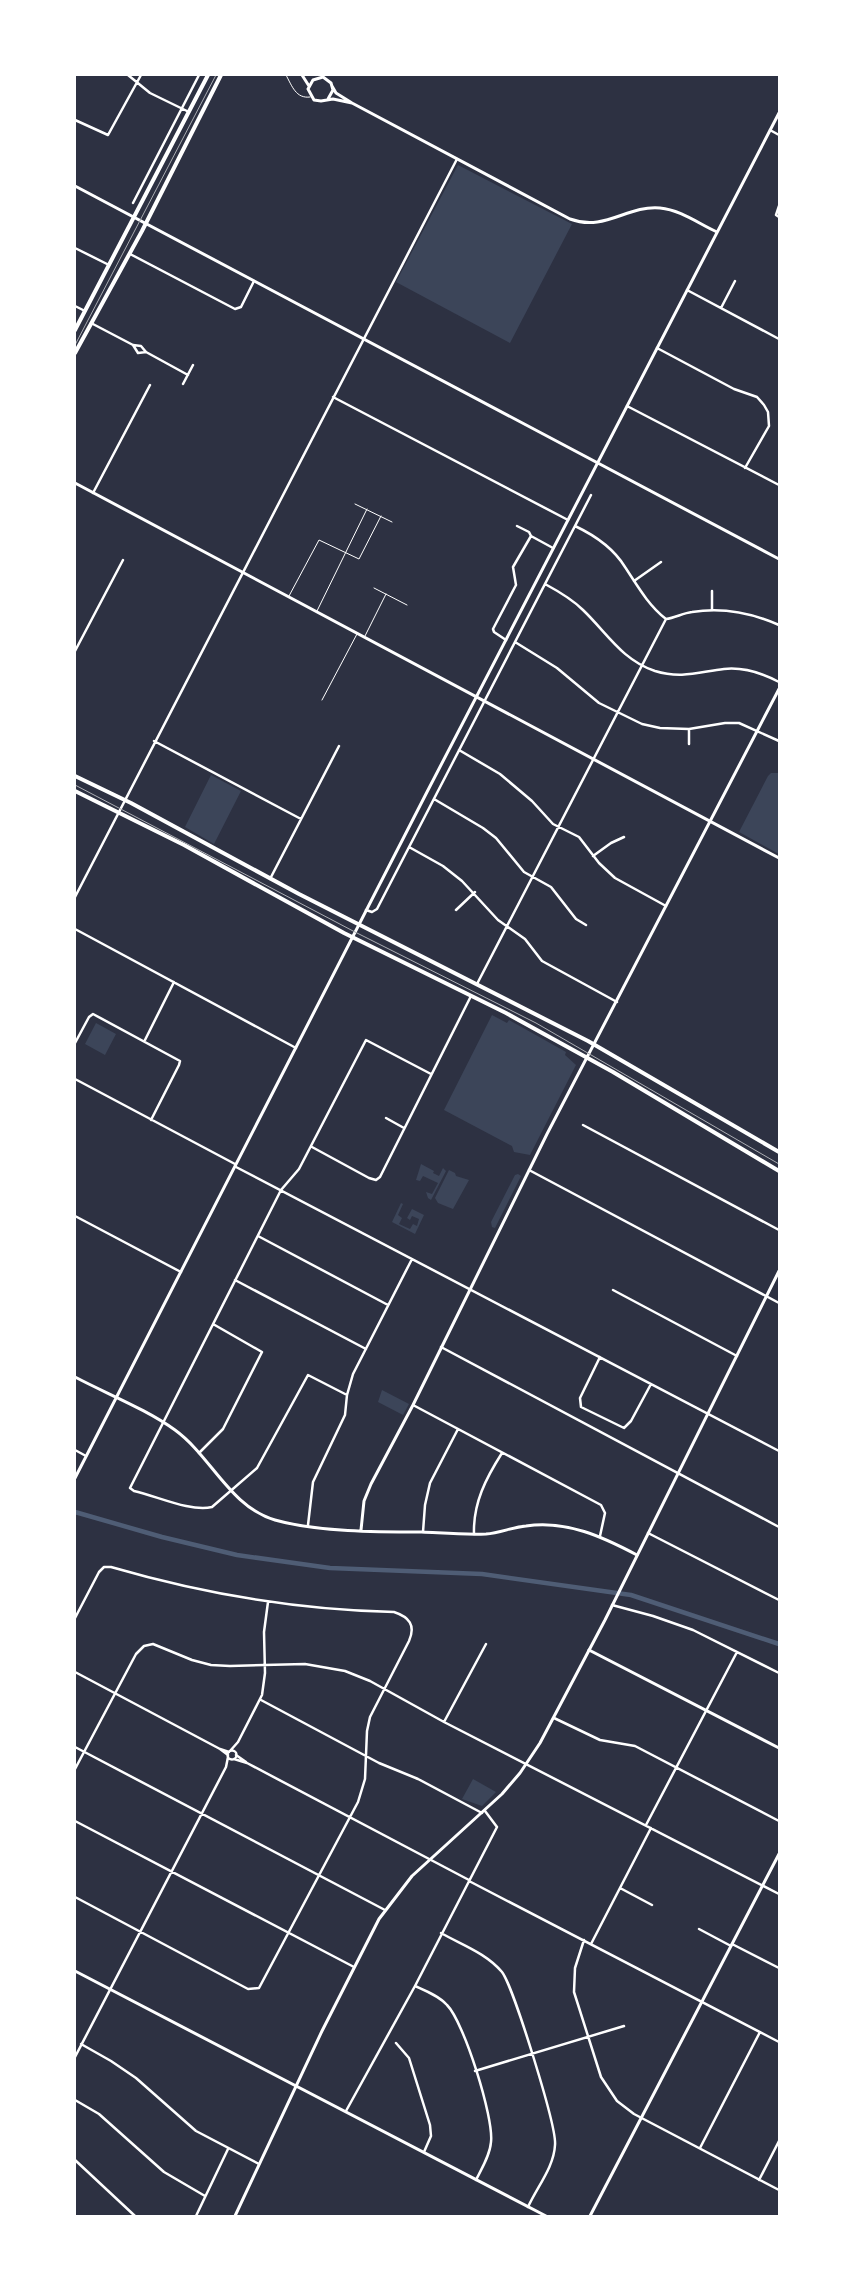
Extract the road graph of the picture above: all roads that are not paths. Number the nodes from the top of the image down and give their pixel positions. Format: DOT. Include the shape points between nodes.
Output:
graph roads {
  1 [pos="128,75"];
  2 [pos="141,75"];
  3 [pos="199,75"];
  4 [pos="208,75"];
  5 [pos="221,75"];
  6 [pos="286,75"];
  7 [pos="302,75"];
  8 [pos="311,76"];
  9 [pos="316,78"];
  10 [pos="137,83"];
  11 [pos="309,86"];
  12 [pos="332,86"];
  13 [pos="311,97"];
  14 [pos="328,99"];
  15 [pos="352,103"];
  16 [pos="181,108"];
  17 [pos="189,112"];
  18 [pos="779,113"];
  19 [pos="75,120"];
  20 [pos="770,130"];
  21 [pos="779,135"];
  22 [pos="457,159"];
  23 [pos="75,186"];
  24 [pos="133,203"];
  25 [pos="779,206"];
  26 [pos="133,216"];
  27 [pos="779,218"];
  28 [pos="146,222"];
  29 [pos="717,232"];
  30 [pos="75,248"];
  31 [pos="129,254"];
  32 [pos="109,265"];
  33 [pos="255,280"];
  34 [pos="735,281"];
  35 [pos="687,290"];
  36 [pos="75,306"];
  37 [pos="721,308"];
  38 [pos="85,311"];
  39 [pos="91,323"];
  40 [pos="75,330"];
  41 [pos="779,334"];
  42 [pos="363,338"];
  43 [pos="778,339"];
  44 [pos="133,345"];
  45 [pos="657,348"];
  46 [pos="146,352"];
  47 [pos="75,353"];
  48 [pos="193,365"];
  49 [pos="188,375"];
  50 [pos="183,384"];
  51 [pos="150,385"];
  52 [pos="333,397"];
  53 [pos="627,406"];
  54 [pos="598,463"];
  55 [pos="744,468"];
  56 [pos="75,483"];
  57 [pos="779,484"];
  58 [pos="93,493"];
  59 [pos="591,495"];
  60 [pos="355,504"];
  61 [pos="367,509"];
  62 [pos="381,516"];
  63 [pos="568,520"];
  64 [pos="392,522"];
  65 [pos="517,526"];
  66 [pos="575,526"];
  67 [pos="531,536"];
  68 [pos="553,548"];
  69 [pos="345,553"];
  70 [pos="779,559"];
  71 [pos="122,560"];
  72 [pos="661,562"];
  73 [pos="242,572"];
  74 [pos="634,581"];
  75 [pos="545,584"];
  76 [pos="374,588"];
  77 [pos="712,591"];
  78 [pos="386,594"];
  79 [pos="288,597"];
  80 [pos="407,605"];
  81 [pos="712,610"];
  82 [pos="316,612"];
  83 [pos="666,618"];
  84 [pos="779,625"];
  85 [pos="358,633"];
  86 [pos="365,637"];
  87 [pos="506,640"];
  88 [pos="515,642"];
  89 [pos="75,650"];
  90 [pos="642,665"];
  91 [pos="779,682"];
  92 [pos="779,689"];
  93 [pos="477,697"];
  94 [pos="322,700"];
  95 [pos="484,701"];
  96 [pos="618,713"];
  97 [pos="689,729"];
  98 [pos="758,730"];
  99 [pos="154,741"];
  100 [pos="779,741"];
  101 [pos="690,744"];
  102 [pos="339,746"];
  103 [pos="459,750"];
  104 [pos="594,759"];
  105 [pos="75,776"];
  106 [pos="75,791"];
  107 [pos="125,799"];
  108 [pos="434,799"];
  109 [pos="118,813"];
  110 [pos="301,819"];
  111 [pos="711,822"];
  112 [pos="558,827"];
  113 [pos="624,837"];
  114 [pos="409,847"];
  115 [pos="593,856"];
  116 [pos="779,858"];
  117 [pos="388,868"];
  118 [pos="396,872"];
  119 [pos="533,877"];
  120 [pos="270,878"];
  121 [pos="475,892"];
  122 [pos="75,897"];
  123 [pos="667,907"];
  124 [pos="366,910"];
  125 [pos="456,910"];
  126 [pos="359,924"];
  127 [pos="586,925"];
  128 [pos="507,926"];
  129 [pos="75,929"];
  130 [pos="352,937"];
  131 [pos="174,982"];
  132 [pos="477,985"];
  133 [pos="471,995"];
  134 [pos="617,1002"];
  135 [pos="145,1040"];
  136 [pos="75,1043"];
  137 [pos="594,1045"];
  138 [pos="296,1048"];
  139 [pos="587,1058"];
  140 [pos="432,1074"];
  141 [pos="75,1079"];
  142 [pos="386,1118"];
  143 [pos="151,1120"];
  144 [pos="583,1125"];
  145 [pos="404,1128"];
  146 [pos="312,1147"];
  147 [pos="779,1152"];
  148 [pos="236,1166"];
  149 [pos="528,1170"];
  150 [pos="779,1171"];
  151 [pos="282,1190"];
  152 [pos="75,1216"];
  153 [pos="779,1230"];
  154 [pos="258,1236"];
  155 [pos="412,1259"];
  156 [pos="779,1271"];
  157 [pos="181,1272"];
  158 [pos="235,1280"];
  159 [pos="470,1290"];
  160 [pos="613,1290"];
  161 [pos="766,1296"];
  162 [pos="779,1303"];
  163 [pos="388,1305"];
  164 [pos="213,1324"];
  165 [pos="441,1347"];
  166 [pos="366,1349"];
  167 [pos="737,1356"];
  168 [pos="600,1357"];
  169 [pos="75,1377"];
  170 [pos="651,1384"];
  171 [pos="347,1395"];
  172 [pos="116,1398"];
  173 [pos="413,1404"];
  174 [pos="708,1414"];
  175 [pos="162,1422"];
  176 [pos="458,1428"];
  177 [pos="75,1450"];
  178 [pos="779,1451"];
  179 [pos="502,1452"];
  180 [pos="199,1453"];
  181 [pos="86,1456"];
  182 [pos="678,1474"];
  183 [pos="75,1478"];
  184 [pos="232,1490"];
  185 [pos="308,1525"];
  186 [pos="779,1527"];
  187 [pos="361,1530"];
  188 [pos="423,1532"];
  189 [pos="648,1533"];
  190 [pos="474,1534"];
  191 [pos="600,1536"];
  192 [pos="637,1555"];
  193 [pos="779,1600"];
  194 [pos="268,1602"];
  195 [pos="612,1605"];
  196 [pos="75,1618"];
  197 [pos="486,1644"];
  198 [pos="590,1650"];
  199 [pos="737,1652"];
  200 [pos="264,1666"];
  201 [pos="75,1672"];
  202 [pos="779,1673"];
  203 [pos="384,1688"];
  204 [pos="115,1693"];
  205 [pos="261,1700"];
  206 [pos="706,1710"];
  207 [pos="554,1718"];
  208 [pos="444,1722"];
  209 [pos="238,1742"];
  210 [pos="75,1747"];
  211 [pos="779,1748"];
  212 [pos="84,1752"];
  213 [pos="229,1754"];
  214 [pos="236,1754"];
  215 [pos="366,1756"];
  216 [pos="234,1760"];
  217 [pos="247,1763"];
  218 [pos="527,1764"];
  219 [pos="226,1767"];
  220 [pos="676,1767"];
  221 [pos="75,1769"];
  222 [pos="484,1813"];
  223 [pos="202,1814"];
  224 [pos="350,1818"];
  225 [pos="779,1820"];
  226 [pos="75,1821"];
  227 [pos="646,1825"];
  228 [pos="651,1828"];
  229 [pos="779,1854"];
  230 [pos="430,1859"];
  231 [pos="172,1872"];
  232 [pos="319,1876"];
  233 [pos="469,1881"];
  234 [pos="763,1886"];
  235 [pos="620,1888"];
  236 [pos="779,1894"];
  237 [pos="75,1897"];
  238 [pos="652,1905"];
  239 [pos="385,1910"];
  240 [pos="699,1929"];
  241 [pos="140,1932"];
  242 [pos="442,1933"];
  243 [pos="288,1934"];
  244 [pos="584,1940"];
  245 [pos="591,1944"];
  246 [pos="732,1945"];
  247 [pos="354,1967"];
  248 [pos="779,1968"];
  249 [pos="75,1970"];
  250 [pos="415,1986"];
  251 [pos="110,1989"];
  252 [pos="702,2002"];
  253 [pos="624,2026"];
  254 [pos="760,2032"];
  255 [pos="588,2036"];
  256 [pos="779,2042"];
  257 [pos="396,2043"];
  258 [pos="81,2044"];
  259 [pos="531,2054"];
  260 [pos="75,2057"];
  261 [pos="475,2071"];
  262 [pos="297,2085"];
  263 [pos="75,2100"];
  264 [pos="346,2111"];
  265 [pos="641,2118"];
  266 [pos="779,2141"];
  267 [pos="700,2148"];
  268 [pos="228,2149"];
  269 [pos="423,2153"];
  270 [pos="75,2160"];
  271 [pos="259,2164"];
  272 [pos="476,2180"];
  273 [pos="759,2180"];
  274 [pos="779,2190"];
  275 [pos="206,2196"];
  276 [pos="528,2207"];
  277 [pos="134,2216"];
  278 [pos="196,2216"];
  279 [pos="235,2216"];
  280 [pos="546,2216"];
  281 [pos="590,2216"];
  1 -- 10 [label="street"];
  2 -- 10 [label="street"];
  3 -- 16 [label="street"];
  4 -- 17 [label="main road"];
  5 -- 28 [label="main road"];
  6 -- 13 [label="lane" via="297,94"];
  7 -- 11 [label="street"];
  8 -- 9 [label="street"];
  9 -- 11 [label="street"];
  9 -- 12 [label="street" via="326,78"];
  10 -- 16 [label="street"];
  10 -- 19 [label="street" via="108,135"];
  11 -- 13 [label="street"];
  12 -- 14 [label="street"];
  12 -- 15 [label="street" via="336,93"];
  13 -- 14 [label="street" via="318,101"];
  14 -- 15 [label="street"];
  15 -- 22 [label="street"];
  16 -- 17 [label="street"];
  16 -- 24 [label="street"];
  17 -- 26 [label="main road"];
  18 -- 20 [label="street"];
  20 -- 21 [label="street"];
  20 -- 29 [label="street"];
  22 -- 29 [label="street" via="578,222 598,223 644,208 660,208 684,215"];
  22 -- 42 [label="street"];
  23 -- 26 [label="street"];
  25 -- 27 [label="street" via="776,215"];
  26 -- 28 [label="street"];
  26 -- 32 [label="main road"];
  28 -- 31 [label="main road"];
  28 -- 33 [label="street"];
  29 -- 35 [label="street"];
  30 -- 32 [label="street"];
  31 -- 33 [label="street" via="238,309"];
  31 -- 39 [label="main road"];
  32 -- 38 [label="main road"];
  33 -- 42 [label="street"];
  34 -- 37 [label="street"];
  35 -- 37 [label="street"];
  35 -- 45 [label="street"];
  36 -- 38 [label="street"];
  37 -- 43 [label="street"];
  38 -- 40 [label="main road"];
  39 -- 44 [label="street"];
  39 -- 47 [label="main road"];
  41 -- 43 [label="street"];
  42 -- 52 [label="street"];
  42 -- 54 [label="street"];
  44 -- 46 [label="street" via="141,346"];
  44 -- 46 [label="street" via="138,353"];
  45 -- 53 [label="street"];
  45 -- 55 [label="street" via="734,389 757,397 768,412 767,432"];
  46 -- 49 [label="street"];
  48 -- 49 [label="street"];
  49 -- 50 [label="street"];
  51 -- 58 [label="street"];
  52 -- 63 [label="street"];
  52 -- 73 [label="street"];
  53 -- 54 [label="street"];
  53 -- 55 [label="street"];
  54 -- 63 [label="street"];
  54 -- 70 [label="street"];
  55 -- 57 [label="street"];
  56 -- 58 [label="street"];
  58 -- 73 [label="street"];
  59 -- 66 [label="street"];
  60 -- 61 [label="lane"];
  61 -- 62 [label="lane"];
  61 -- 69 [label="lane"];
  62 -- 64 [label="lane"];
  62 -- 69 [label="lane" via="359,559"];
  63 -- 68 [label="street"];
  65 -- 67 [label="street"];
  66 -- 74 [label="street" via="614,552"];
  66 -- 75 [label="street"];
  67 -- 68 [label="street"];
  67 -- 87 [label="street" via="513,567 516,585 493,629"];
  68 -- 87 [label="street"];
  69 -- 79 [label="lane" via="320,540"];
  69 -- 82 [label="lane"];
  71 -- 89 [label="street"];
  72 -- 74 [label="street"];
  73 -- 79 [label="street"];
  73 -- 99 [label="street"];
  74 -- 83 [label="street" via="647,600"];
  75 -- 88 [label="street"];
  75 -- 90 [label="street" via="571,599 613,645"];
  76 -- 78 [label="lane"];
  77 -- 81 [label="street"];
  78 -- 80 [label="lane"];
  78 -- 86 [label="lane"];
  79 -- 82 [label="street"];
  81 -- 83 [label="street"];
  81 -- 84 [label="street" via="754,616"];
  82 -- 85 [label="street"];
  83 -- 90 [label="street"];
  85 -- 86 [label="street"];
  85 -- 94 [label="lane"];
  86 -- 93 [label="street"];
  87 -- 93 [label="street"];
  88 -- 95 [label="street"];
  88 -- 96 [label="street"];
  90 -- 91 [label="street" via="680,675 722,669 746,670"];
  90 -- 96 [label="street"];
  92 -- 98 [label="street"];
  93 -- 95 [label="street"];
  93 -- 117 [label="street"];
  95 -- 103 [label="street"];
  95 -- 104 [label="street"];
  96 -- 97 [label="street" via="642,724"];
  96 -- 104 [label="street"];
  97 -- 98 [label="street" via="731,723"];
  97 -- 101 [label="street"];
  98 -- 100 [label="street"];
  98 -- 111 [label="street"];
  99 -- 107 [label="street"];
  99 -- 110 [label="street"];
  102 -- 110 [label="street"];
  103 -- 108 [label="street"];
  103 -- 112 [label="street" via="510,781"];
  104 -- 111 [label="street"];
  104 -- 112 [label="street"];
  105 -- 107 [label="main road"];
  106 -- 109 [label="main road"];
  107 -- 109 [label="street"];
  107 -- 120 [label="main road"];
  108 -- 114 [label="street"];
  108 -- 119 [label="street" via="469,818 496,838 524,872"];
  109 -- 122 [label="street"];
  109 -- 130 [label="main road" via="184,845"];
  110 -- 120 [label="street"];
  111 -- 116 [label="street"];
  111 -- 123 [label="street"];
  112 -- 115 [label="street" via="578,837"];
  112 -- 119 [label="street"];
  113 -- 115 [label="street"];
  114 -- 118 [label="street"];
  114 -- 121 [label="street" via="451,871"];
  115 -- 123 [label="street" via="619,881"];
  117 -- 118 [label="street"];
  117 -- 124 [label="street"];
  118 -- 124 [label="street" via="377,908 372,912"];
  119 -- 127 [label="street" via="551,887 576,919"];
  119 -- 128 [label="street"];
  120 -- 126 [label="main road"];
  121 -- 125 [label="street"];
  121 -- 128 [label="street"];
  123 -- 134 [label="street"];
  124 -- 126 [label="street"];
  126 -- 130 [label="street"];
  126 -- 132 [label="main road"];
  128 -- 132 [label="street"];
  128 -- 134 [label="street" via="525,939 542,961"];
  129 -- 131 [label="street"];
  130 -- 133 [label="main road"];
  130 -- 138 [label="street"];
  131 -- 135 [label="street"];
  131 -- 138 [label="street"];
  132 -- 137 [label="main road"];
  133 -- 139 [label="main road"];
  133 -- 140 [label="street"];
  134 -- 137 [label="street"];
  135 -- 136 [label="street" via="93,1014"];
  135 -- 143 [label="street" via="180,1061"];
  137 -- 139 [label="street"];
  137 -- 147 [label="main road"];
  138 -- 148 [label="street"];
  139 -- 149 [label="street"];
  139 -- 150 [label="main road"];
  140 -- 145 [label="street"];
  140 -- 146 [label="street" via="366,1040"];
  141 -- 143 [label="street"];
  142 -- 145 [label="street"];
  143 -- 148 [label="street"];
  144 -- 153 [label="street"];
  145 -- 146 [label="street" via="376,1180"];
  146 -- 151 [label="street"];
  148 -- 151 [label="street"];
  148 -- 157 [label="street"];
  149 -- 159 [label="street"];
  149 -- 161 [label="street"];
  151 -- 154 [label="street"];
  151 -- 155 [label="street"];
  152 -- 157 [label="street"];
  154 -- 158 [label="street"];
  154 -- 163 [label="street"];
  155 -- 159 [label="street"];
  155 -- 163 [label="street"];
  156 -- 161 [label="street"];
  157 -- 172 [label="street"];
  158 -- 164 [label="street"];
  158 -- 166 [label="street"];
  159 -- 165 [label="street"];
  159 -- 168 [label="street"];
  160 -- 167 [label="street"];
  161 -- 162 [label="street"];
  161 -- 167 [label="street"];
  163 -- 166 [label="street"];
  164 -- 175 [label="street"];
  164 -- 180 [label="street" via="262,1352 223,1429"];
  165 -- 173 [label="street"];
  165 -- 182 [label="street"];
  166 -- 171 [label="street"];
  167 -- 174 [label="street"];
  168 -- 170 [label="street"];
  168 -- 170 [label="street" via="580,1398 582,1407 624,1428 632,1421"];
  169 -- 172 [label="street"];
  170 -- 174 [label="street"];
  171 -- 184 [label="street" via="308,1375 257,1468"];
  171 -- 185 [label="street" via="345,1415 313,1482"];
  172 -- 175 [label="street"];
  172 -- 181 [label="street"];
  173 -- 176 [label="street"];
  173 -- 187 [label="street" via="367,1492"];
  174 -- 178 [label="street"];
  174 -- 182 [label="street"];
  175 -- 180 [label="street" via="185,1438"];
  175 -- 184 [label="street" via="128,1489 204,1509 219,1503"];
  176 -- 179 [label="street"];
  176 -- 188 [label="street" via="430,1483"];
  177 -- 181 [label="street"];
  179 -- 190 [label="street" via="479,1496"];
  179 -- 191 [label="street" via="601,1505 604,1513"];
  180 -- 184 [label="street"];
  181 -- 183 [label="street"];
  182 -- 186 [label="street"];
  182 -- 189 [label="street"];
  184 -- 185 [label="street" via="261,1514"];
  185 -- 187 [label="street"];
  187 -- 188 [label="street"];
  188 -- 190 [label="street"];
  189 -- 192 [label="street"];
  189 -- 193 [label="street"];
  190 -- 191 [label="street" via="544,1525"];
  191 -- 192 [label="street"];
  192 -- 195 [label="street"];
  194 -- 196 [label="street" via="194,1590 104,1567"];
  194 -- 200 [label="street"];
  194 -- 203 [label="street" via="404,1615 410,1622 412,1634"];
  195 -- 198 [label="street"];
  195 -- 199 [label="street" via="677,1624"];
  197 -- 208 [label="street"];
  198 -- 206 [label="street"];
  198 -- 207 [label="street"];
  199 -- 202 [label="street"];
  199 -- 206 [label="street"];
  200 -- 203 [label="street" via="318,1666 345,1671"];
  200 -- 204 [label="street" via="202,1663 148,1644 136,1654"];
  200 -- 205 [label="street"];
  201 -- 204 [label="street"];
  203 -- 208 [label="street"];
  203 -- 215 [label="street" via="370,1717"];
  204 -- 212 [label="street"];
  204 -- 213 [label="street"];
  205 -- 209 [label="street"];
  205 -- 215 [label="street"];
  206 -- 211 [label="street"];
  206 -- 220 [label="street"];
  207 -- 218 [label="street"];
  207 -- 220 [label="street" via="600,1740 635,1746"];
  208 -- 218 [label="street"];
  209 -- 213 [label="street"];
  209 -- 214 [label="street"];
  210 -- 212 [label="street"];
  212 -- 221 [label="street"];
  212 -- 223 [label="street"];
  213 -- 214 [label="street"];
  213 -- 216 [label="street"];
  213 -- 219 [label="street"];
  214 -- 216 [label="street"];
  214 -- 217 [label="street"];
  215 -- 222 [label="street"];
  215 -- 224 [label="street" via="365,1779"];
  216 -- 217 [label="street"];
  216 -- 219 [label="street"];
  217 -- 224 [label="street"];
  218 -- 222 [label="street"];
  218 -- 227 [label="street"];
  219 -- 223 [label="street"];
  220 -- 225 [label="street"];
  220 -- 227 [label="street"];
  222 -- 230 [label="street"];
  222 -- 233 [label="street" via="497,1827"];
  223 -- 231 [label="street"];
  223 -- 232 [label="street"];
  224 -- 230 [label="street"];
  224 -- 232 [label="street"];
  226 -- 231 [label="street"];
  227 -- 228 [label="street"];
  228 -- 234 [label="street"];
  228 -- 235 [label="street"];
  229 -- 234 [label="street"];
  230 -- 233 [label="street"];
  230 -- 239 [label="street"];
  231 -- 241 [label="street"];
  231 -- 243 [label="street"];
  232 -- 239 [label="street"];
  232 -- 243 [label="street"];
  233 -- 242 [label="street"];
  233 -- 244 [label="street"];
  234 -- 236 [label="street"];
  234 -- 246 [label="street"];
  235 -- 238 [label="street"];
  235 -- 245 [label="street"];
  237 -- 241 [label="street"];
  239 -- 247 [label="street"];
  240 -- 246 [label="street"];
  241 -- 243 [label="street" via="248,1989 261,1986"];
  241 -- 251 [label="street"];
  242 -- 250 [label="street"];
  242 -- 259 [label="street" via="489,1960 504,1974"];
  243 -- 247 [label="street"];
  244 -- 245 [label="street"];
  244 -- 255 [label="street" via="575,1968 574,1992"];
  245 -- 252 [label="street"];
  246 -- 248 [label="street"];
  246 -- 252 [label="street"];
  247 -- 262 [label="street"];
  249 -- 251 [label="street"];
  250 -- 261 [label="street" via="440,2000 452,2012 462,2027"];
  250 -- 264 [label="street"];
  251 -- 258 [label="street"];
  251 -- 262 [label="street"];
  252 -- 254 [label="street"];
  252 -- 265 [label="street"];
  253 -- 255 [label="street"];
  254 -- 256 [label="street"];
  254 -- 267 [label="street"];
  255 -- 259 [label="street"];
  255 -- 265 [label="street" via="609,2092"];
  257 -- 269 [label="street" via="409,2058 430,2125 431,2136"];
  258 -- 260 [label="street"];
  258 -- 268 [label="street" via="123,2068 196,2131"];
  259 -- 261 [label="street"];
  259 -- 276 [label="street" via="552,2118 556,2144"];
  261 -- 272 [label="street" via="492,2131 490,2150"];
  262 -- 264 [label="street"];
  262 -- 271 [label="street"];
  263 -- 275 [label="street" via="99,2114 164,2172"];
  264 -- 269 [label="street"];
  265 -- 267 [label="street"];
  265 -- 281 [label="street"];
  266 -- 273 [label="street"];
  267 -- 273 [label="street"];
  268 -- 271 [label="street"];
  268 -- 275 [label="street"];
  269 -- 272 [label="street"];
  270 -- 277 [label="street"];
  271 -- 279 [label="street"];
  272 -- 276 [label="street"];
  273 -- 274 [label="street"];
  275 -- 278 [label="street"];
  276 -- 280 [label="street"];
}
